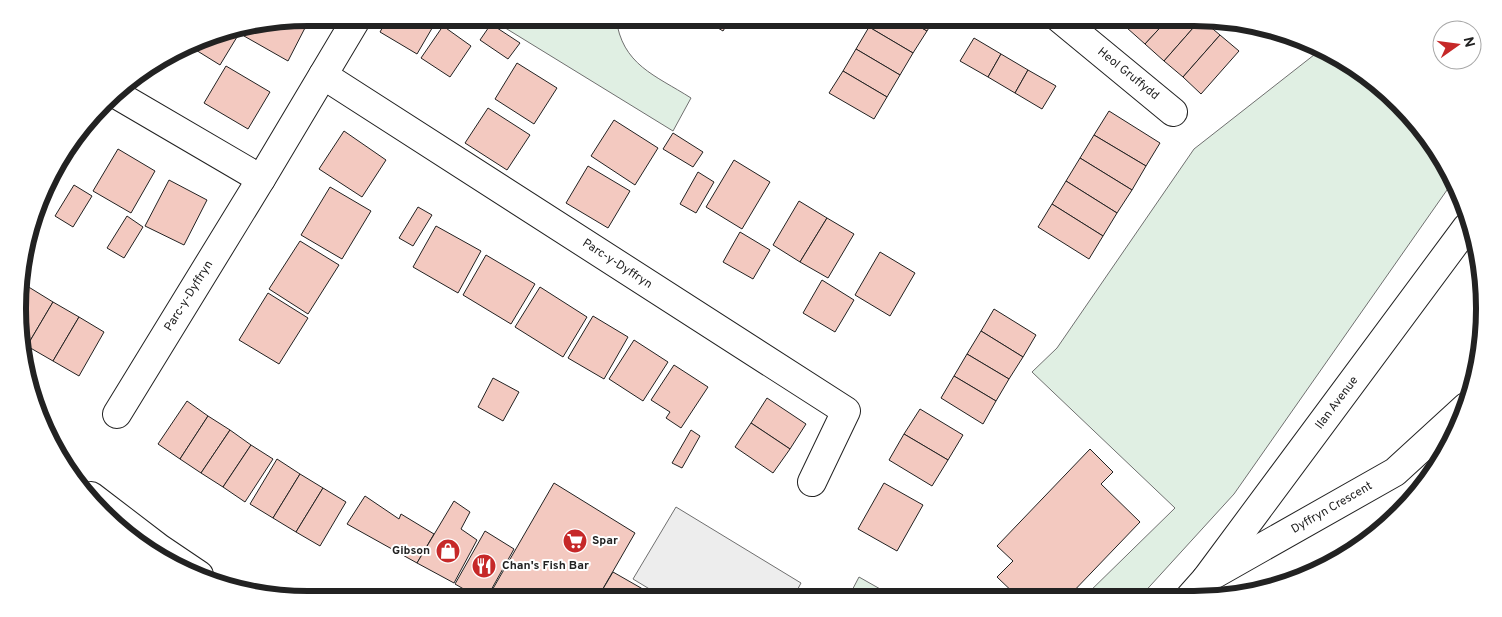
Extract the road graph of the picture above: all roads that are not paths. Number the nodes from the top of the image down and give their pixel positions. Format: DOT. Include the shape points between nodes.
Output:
graph roads {
  1 [pos="352,26"];
  2 [pos="1069,26"];
  3 [pos="322,75"];
  4 [pos="121,97"];
  5 [pos="1173,112"];
  6 [pos="261,179"];
  7 [pos="1465,230"];
  8 [pos="117,414"];
  9 [pos="1453,420"];
  10 [pos="812,482"];
  11 [pos="116,516"];
  12 [pos="156,545"];
  13 [pos="1198,588"];
  1 -- 3 [label="street, Parc-y-Dyffryn"];
  2 -- 5 [label="street, Heol Gruffydd"];
  3 -- 6 [label="street, Parc-y-Dyffryn"];
  3 -- 10 [label="street, Parc-y-Dyffryn" via="846,411"];
  4 -- 6 [label="street"];
  6 -- 8 [label="street, Parc-y-Dyffryn"];
  7 -- 13 [label="street, Ilan Avenue"];
  9 -- 13 [label="street, Dyffryn Crescent" via="1395,472"];
  11 -- 12 [label="street"];
}
